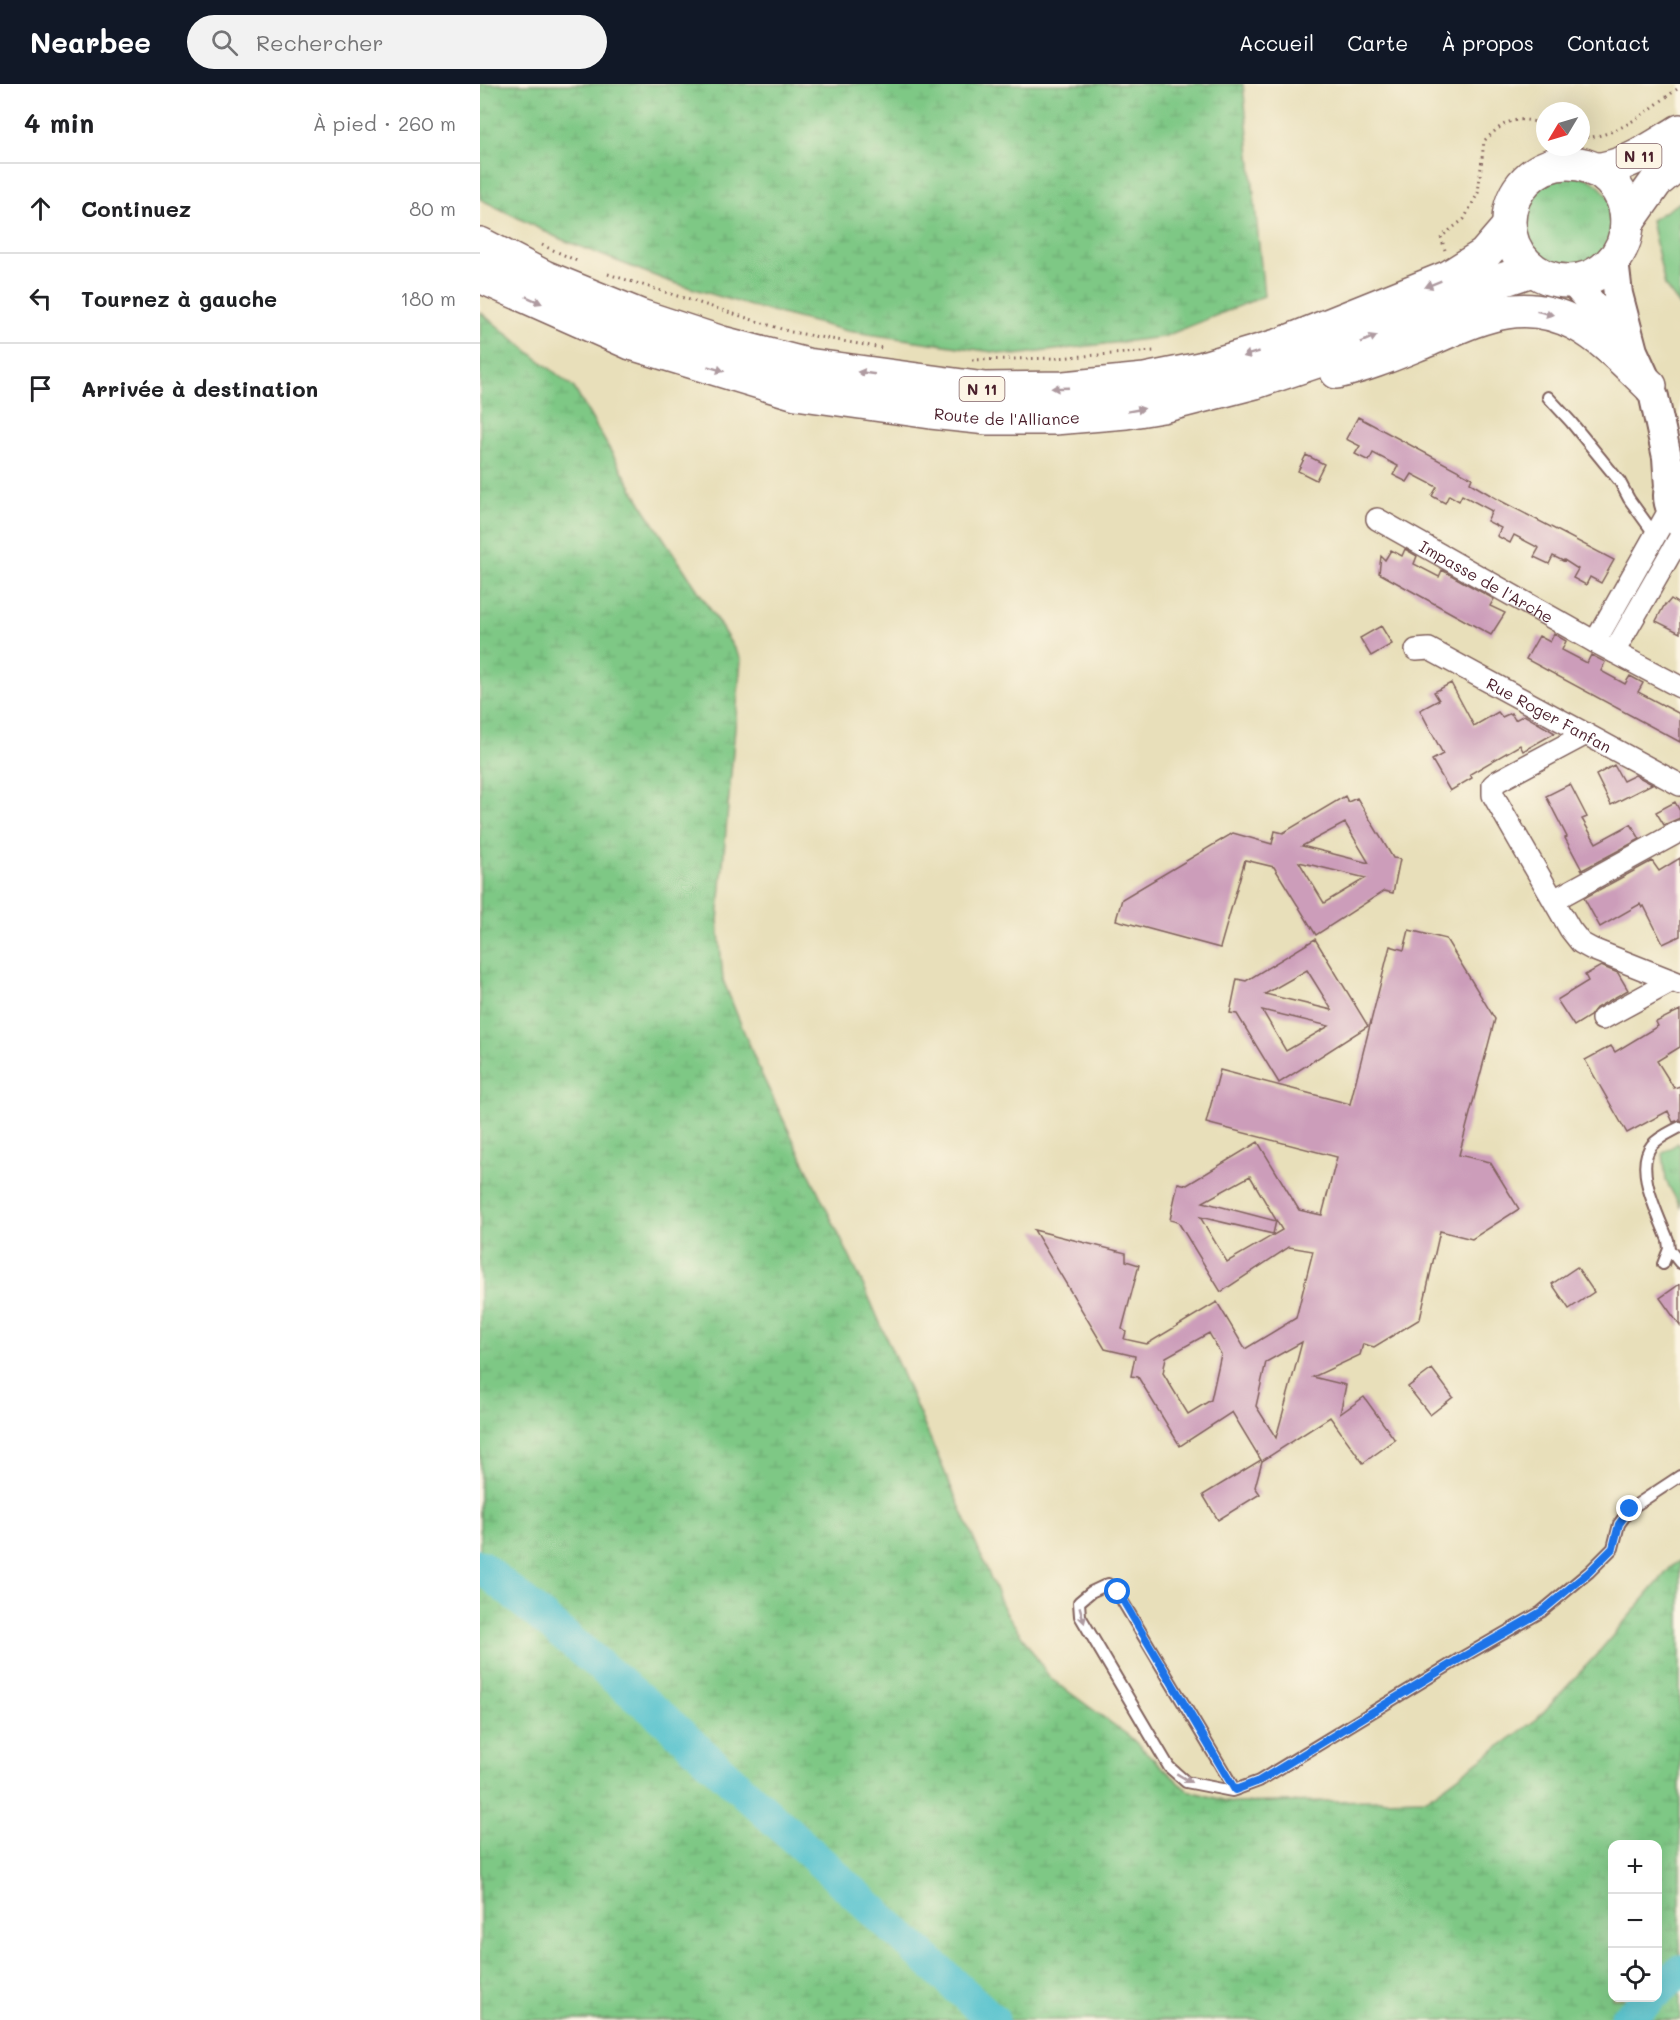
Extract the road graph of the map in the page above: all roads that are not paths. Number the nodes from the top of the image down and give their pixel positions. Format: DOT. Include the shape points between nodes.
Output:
graph roads {
  1 [pos="1680,131"];
  2 [pos="1680,162"];
  3 [pos="1594,170"];
  4 [pos="1627,223"];
  5 [pos="1509,226"];
  6 [pos="480,244"];
  7 [pos="1614,260"];
  8 [pos="1532,270"];
  9 [pos="480,276"];
  10 [pos="1573,282"];
  11 [pos="1633,351"];
  12 [pos="1255,382"];
  13 [pos="1652,392"];
  14 [pos="1548,397"];
  15 [pos="1680,427"];
  16 [pos="1668,511"];
  17 [pos="1377,519"];
  18 [pos="1680,537"];
  19 [pos="1668,558"];
  20 [pos="1604,647"];
  21 [pos="1416,650"];
  22 [pos="1680,687"];
  23 [pos="1586,734"];
  24 [pos="1680,786"];
  25 [pos="1680,831"];
  26 [pos="1554,900"];
  27 [pos="1676,983"];
  28 [pos="1602,1019"];
  29 [pos="1680,1127"];
  30 [pos="1669,1249"];
  31 [pos="1680,1263"];
  32 [pos="1663,1264"];
  33 [pos="1680,1476"];
  34 [pos="1235,1790"];
  1 -- 3 [label="highway, N 11" via="1624,164"];
  2 -- 4 [label="highway, N 11" via="1656,182"];
  3 -- 4 [label="highway" via="1620,194"];
  3 -- 5 [label="highway" via="1571,163 1556,164 1528,177 1512,202"];
  4 -- 7 [label="highway" via="1626,237"];
  5 -- 6 [label="highway, Route de l'Alliance / N 11, one-way" via="1484,255 1449,278 1280,345 1200,369 1145,380 1064,388 986,389 807,365 640,316 544,277"];
  5 -- 8 [label="highway" via="1514,246"];
  7 -- 10 [label="highway" via="1587,279"];
  7 -- 11 [label="main road" via="1618,294"];
  8 -- 10 [label="highway" via="1544,277"];
  12 -- 8 [label="highway, Route de l'Alliance / N 11, one-way" via="1323,359"];
  9 -- 12 [label="highway, Route de l'Alliance / N 11, one-way" via="631,343 796,393 920,411 988,418 1126,412"];
  10 -- 11 [label="main road"];
  11 -- 13 [label="main road"];
  12 -- 13 [label="highway, one-way" via="1347,370 1479,318 1526,310 1562,318 1589,332"];
  13 -- 15 [label="main road"];
  13 -- 16 [label="main road" via="1667,457"];
  14 -- 16 [label="lane" via="1620,482 1629,499"];
  16 -- 19 [label="street"];
  16 -- 20 [label="street"];
  17 -- 20 [label="street, Impasse de l'Arche"];
  18 -- 19 [label="street"];
  19 -- 20 [label="street"];
  20 -- 22 [label="street, Impasse de l'Arche"];
  21 -- 23 [label="street, Rue Roger Fanfan" via="1429,649"];
  23 -- 24 [label="street, Rue Roger Fanfan"];
  23 -- 26 [label="street" via="1493,785 1493,795"];
  25 -- 26 [label="street"];
  26 -- 27 [label="street" via="1581,943"];
  27 -- 28 [label="street"];
  29 -- 30 [label="lane" via="1651,1146 1645,1161 1646,1182"];
  30 -- 31 [label="lane"];
  30 -- 32 [label="lane"];
  33 -- 34 [label="lane" via="1630,1509 1619,1524 1613,1548 1541,1612 1259,1781"];
  34 -- 34 [label="lane, one-way" via="1118,1592 1107,1584 1091,1592 1079,1602 1080,1616 1169,1767 1186,1782"];
}
